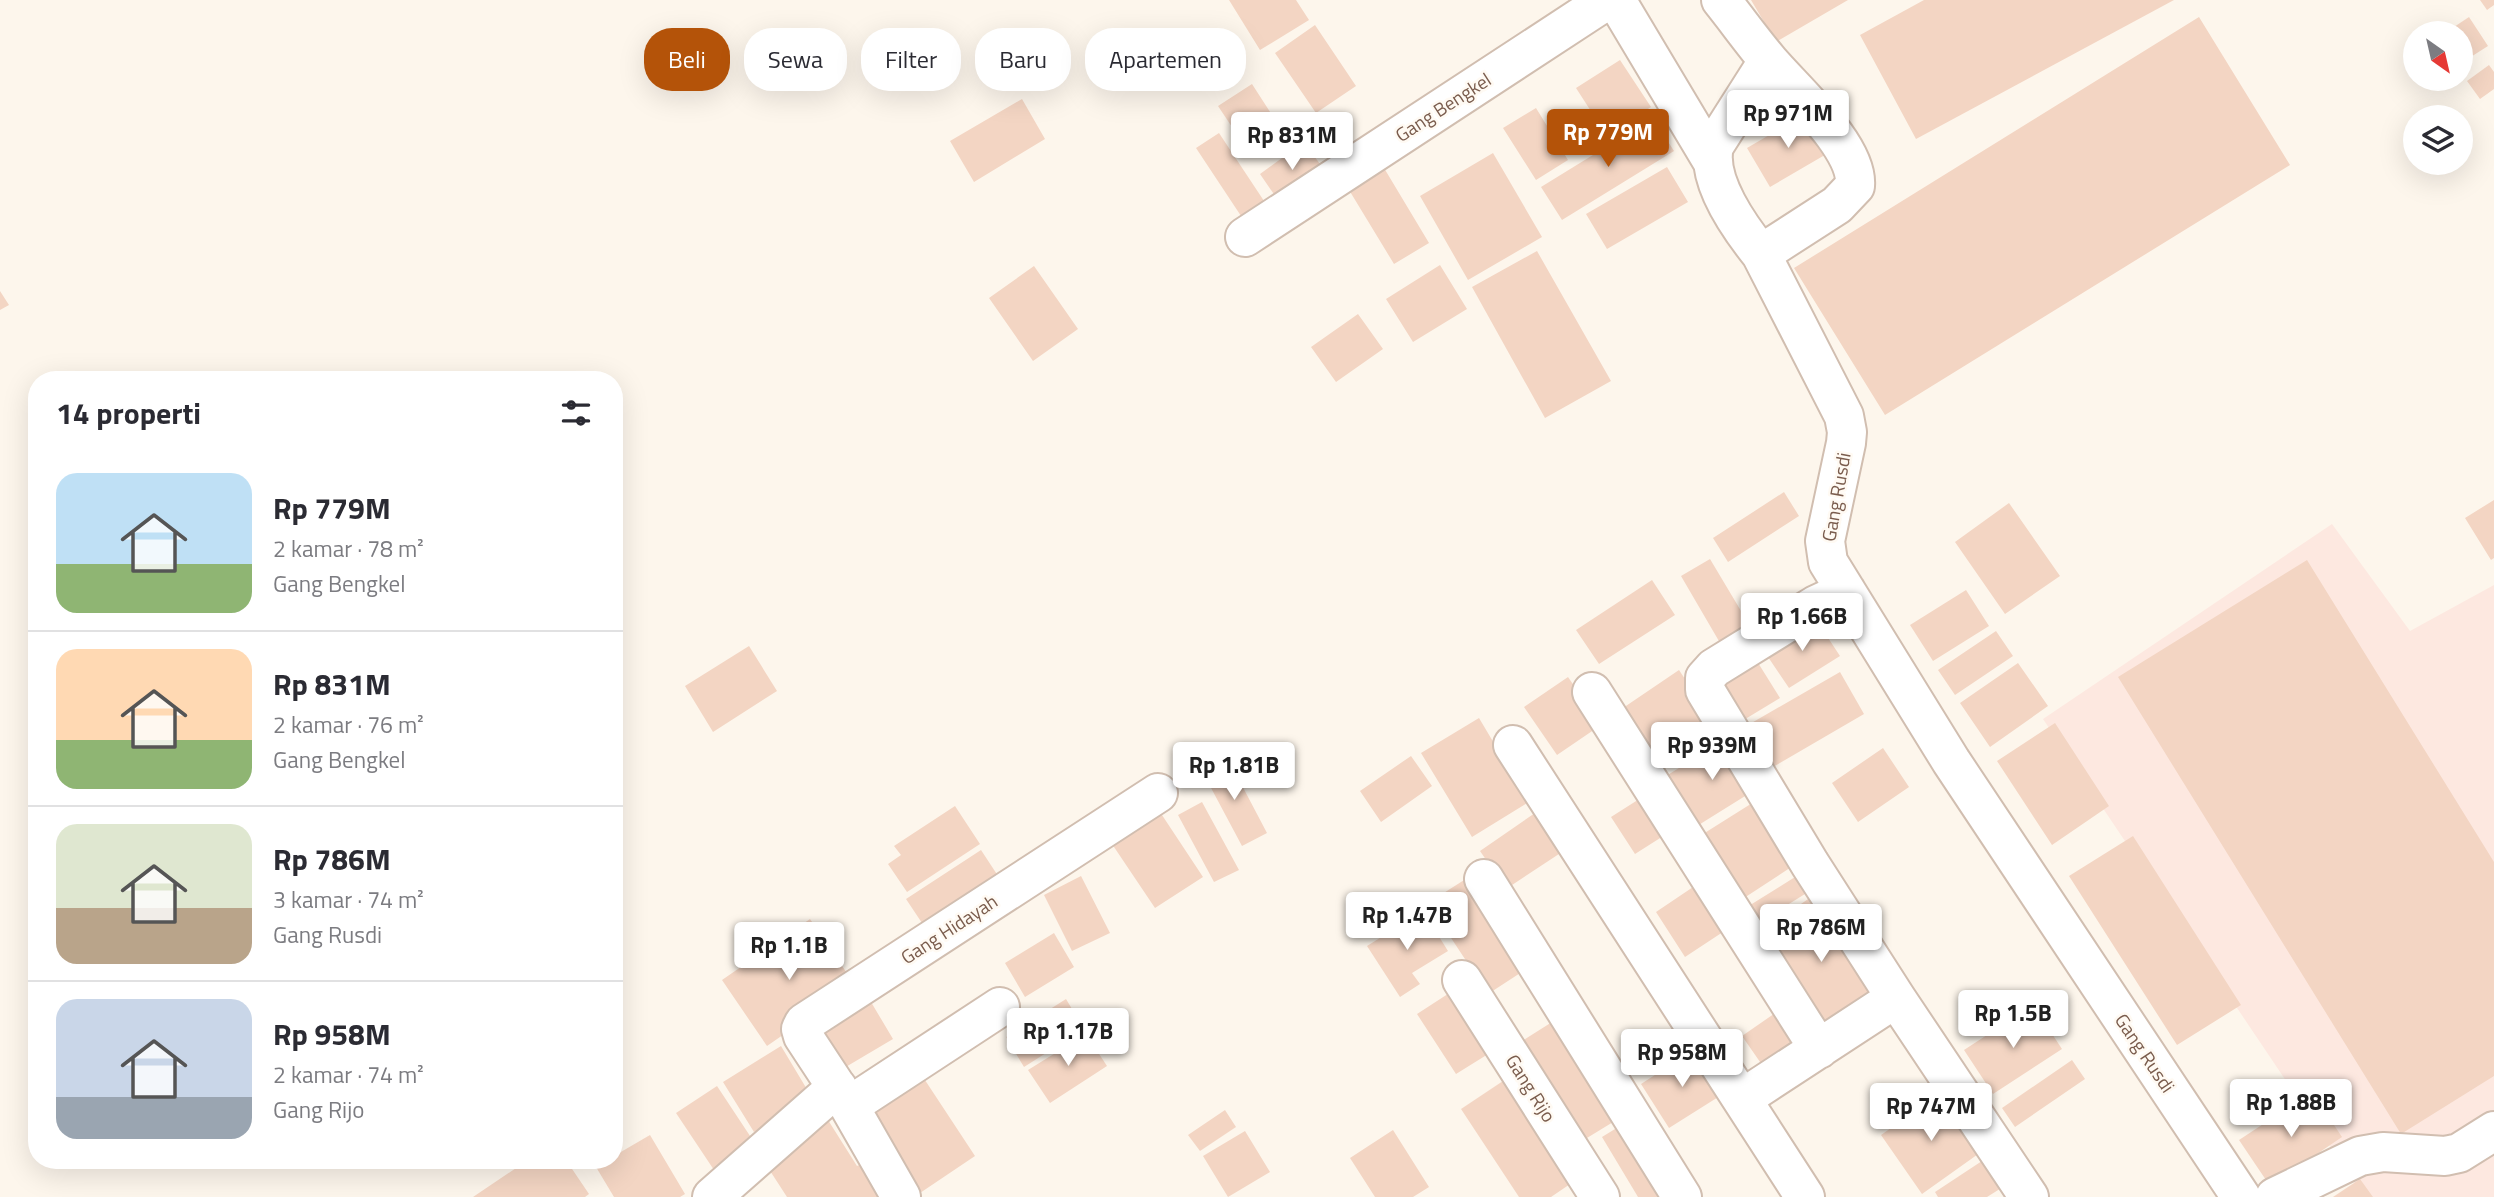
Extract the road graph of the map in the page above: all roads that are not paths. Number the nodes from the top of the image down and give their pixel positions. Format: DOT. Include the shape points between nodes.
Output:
graph roads {
  1 [pos="1607,0"];
  2 [pos="1616,0"];
  3 [pos="1721,0"];
  4 [pos="1768,61"];
  5 [pos="1711,159"];
  6 [pos="1245,237"];
  7 [pos="1761,254"];
  8 [pos="1846,591"];
  9 [pos="1592,692"];
  10 [pos="1513,745"];
  11 [pos="1158,793"];
  12 [pos="1485,879"];
  13 [pos="1462,980"];
  14 [pos="1896,998"];
  15 [pos="1000,1007"];
  16 [pos="1819,1049"];
  17 [pos="843,1097"];
  18 [pos="1743,1098"];
  19 [pos="2494,1131"];
  20 [pos="712,1197"];
  21 [pos="901,1197"];
  22 [pos="1600,1197"];
  23 [pos="1682,1197"];
  24 [pos="1805,1197"];
  25 [pos="2029,1197"];
  26 [pos="2241,1197"];
  27 [pos="2275,1197"];
  1 -- 6 [label="street, Gang Bengkel"];
  2 -- 5 [label="street, Gang Rusdi"];
  3 -- 4 [label="street"];
  4 -- 5 [label="street" via="1714,146"];
  4 -- 7 [label="street" via="1812,106 1856,174 1855,186 1837,205"];
  5 -- 7 [label="street, Gang Rusdi" via="1719,186"];
  7 -- 8 [label="street, Gang Rusdi" via="1844,416 1846,443 1825,541 1828,562"];
  8 -- 14 [label="street" via="1747,646 1714,668 1704,684"];
  8 -- 26 [label="street, Gang Rusdi" via="1951,761"];
  9 -- 16 [label="street"];
  10 -- 18 [label="street"];
  11 -- 17 [label="street, Gang Hidayah" via="804,1023 803,1036"];
  12 -- 23 [label="street"];
  13 -- 22 [label="street, Gang Rijo"];
  14 -- 16 [label="street"];
  14 -- 25 [label="street"];
  15 -- 17 [label="street"];
  16 -- 18 [label="street"];
  17 -- 20 [label="street"];
  17 -- 21 [label="street, Gang Hidayah"];
  18 -- 24 [label="street"];
  19 -- 27 [label="street" via="2459,1153 2445,1156 2383,1152 2360,1156"];
}
